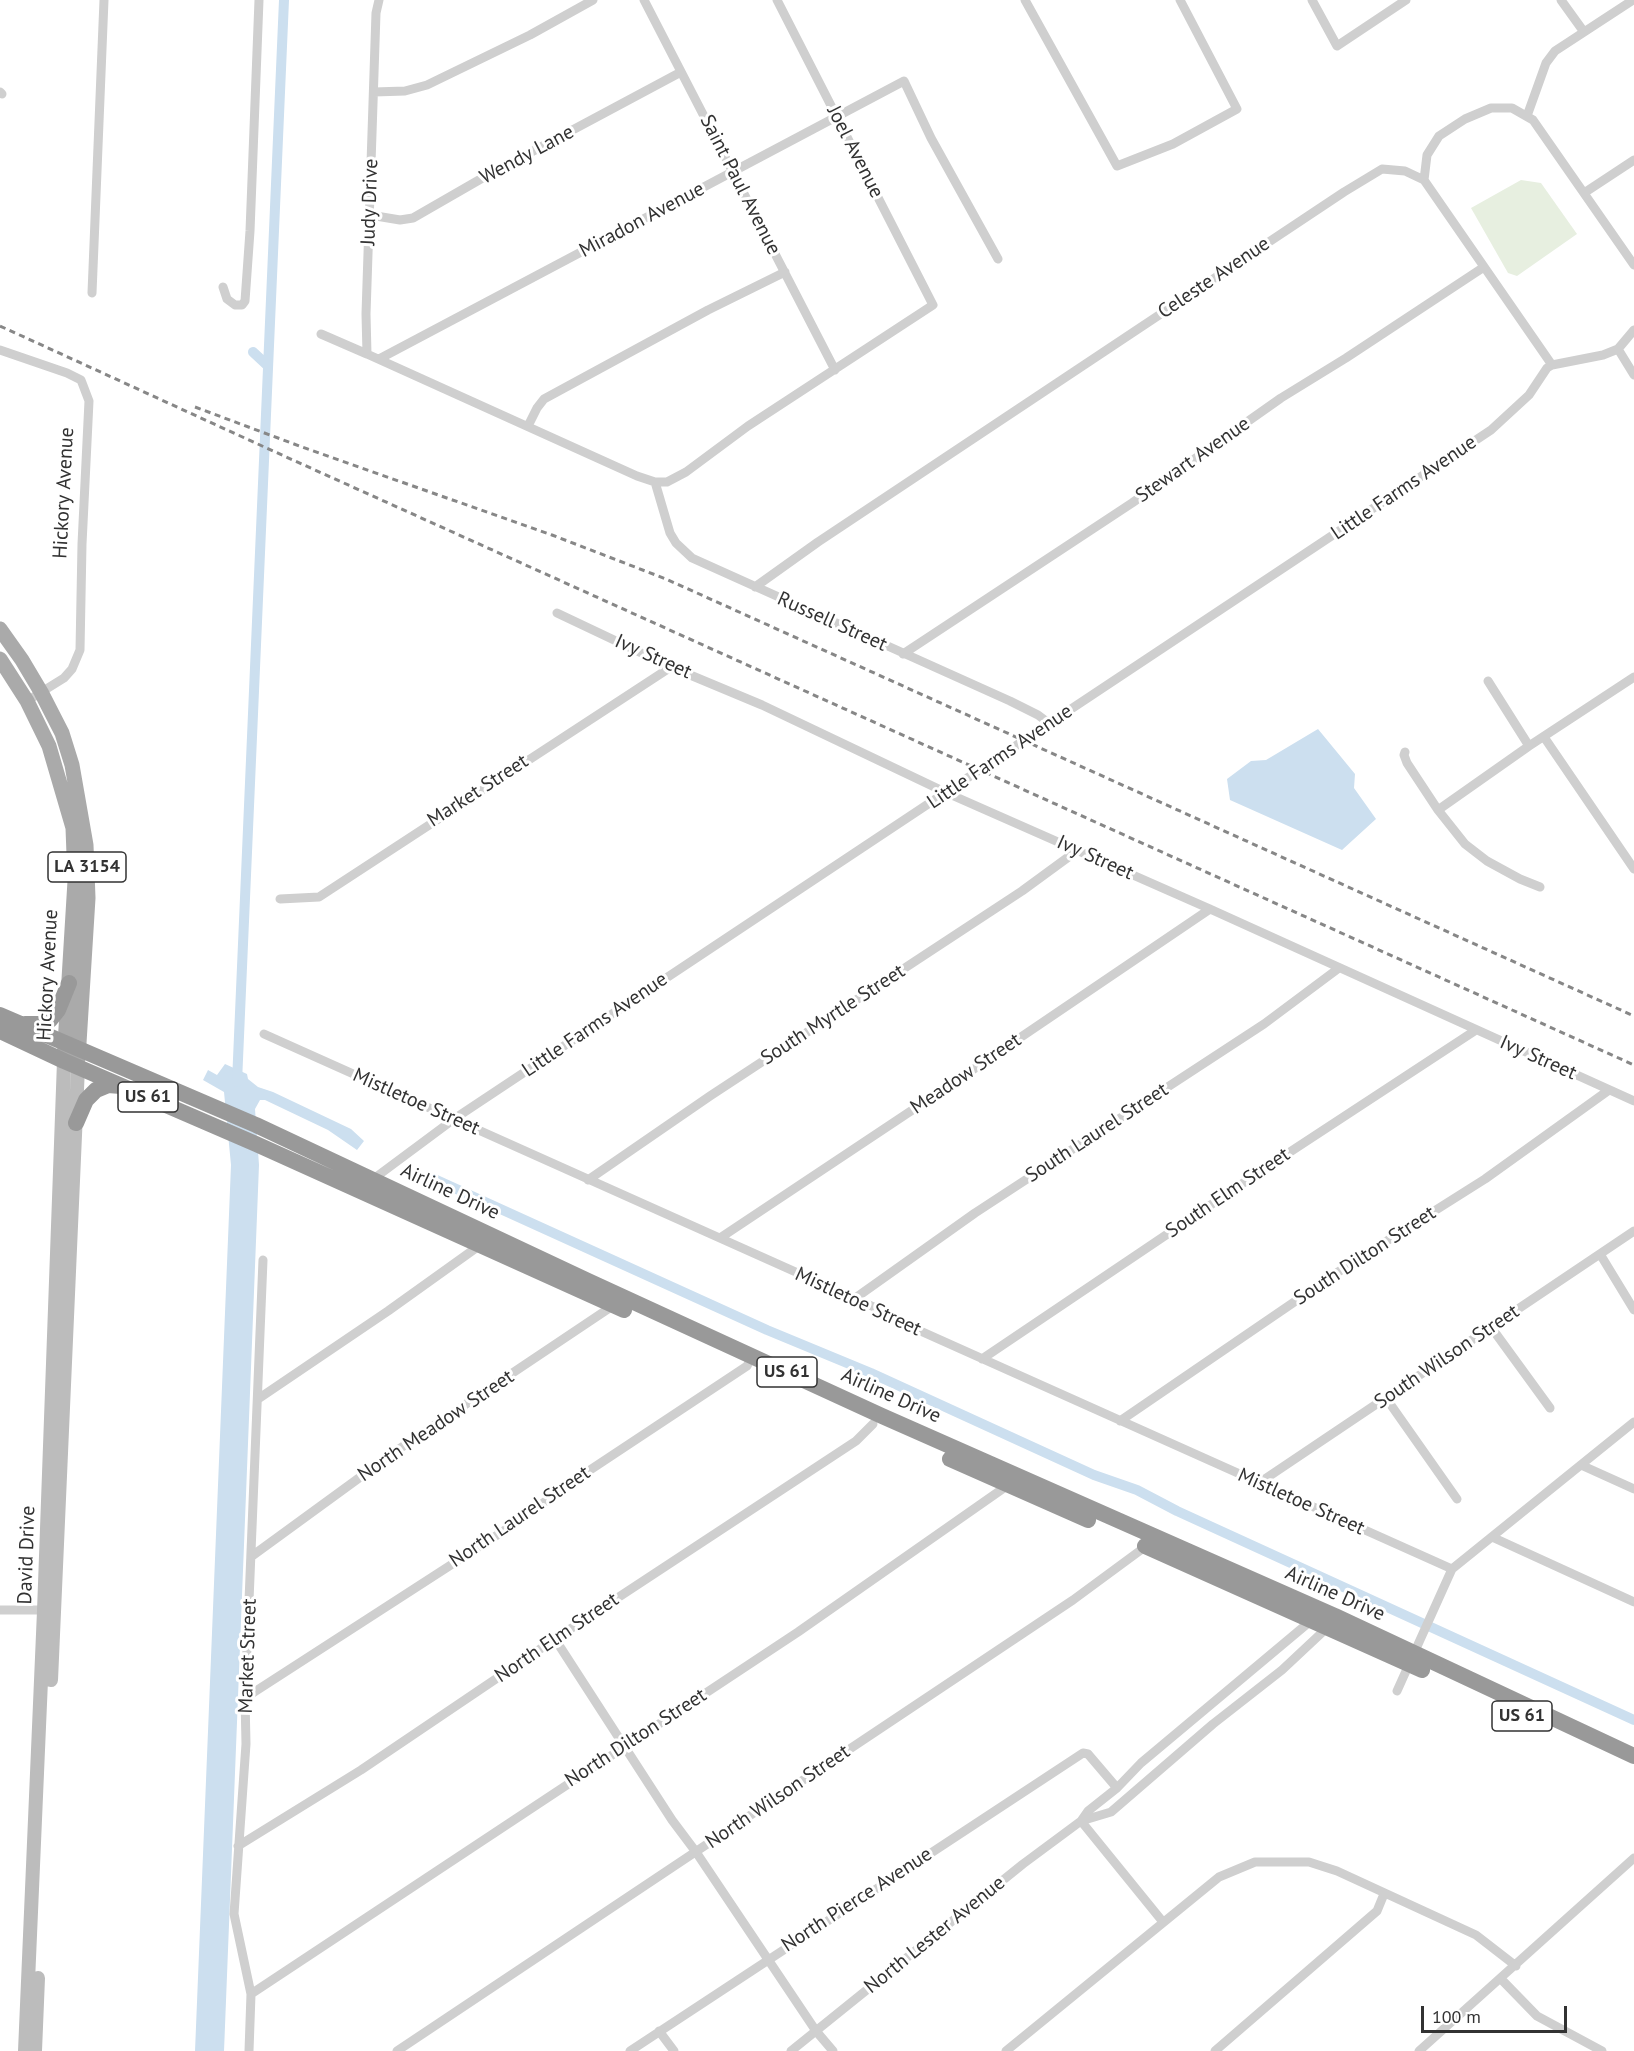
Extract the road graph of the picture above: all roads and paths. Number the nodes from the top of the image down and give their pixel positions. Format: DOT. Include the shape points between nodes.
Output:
graph roads {
  1 [pos="104,0"];
  2 [pos="259,0"];
  3 [pos="379,0"];
  4 [pos="593,0"];
  5 [pos="644,0"];
  6 [pos="777,0"];
  7 [pos="1025,0"];
  8 [pos="1180,0"];
  9 [pos="1312,0"];
  10 [pos="1406,0"];
  11 [pos="1561,0"];
  12 [pos="1633,0"];
  13 [pos="1584,32"];
  14 [pos="681,72"];
  15 [pos="374,92"];
  16 [pos="836,116"];
  17 [pos="1527,116"];
  18 [pos="1634,160"];
  19 [pos="733,171"];
  20 [pos="1424,180"];
  21 [pos="1584,193"];
  22 [pos="370,215"];
  23 [pos="998,259"];
  24 [pos="1634,266"];
  25 [pos="1484,267"];
  26 [pos="785,272"];
  27 [pos="223,287"];
  28 [pos="92,293"];
  29 [pos="1634,330"];
  30 [pos="321,334"];
  31 [pos="1618,349"];
  32 [pos="0,350"];
  33 [pos="367,354"];
  34 [pos="379,359"];
  35 [pos="1552,365"];
  36 [pos="835,370"];
  37 [pos="1634,375"];
  38 [pos="528,426"];
  39 [pos="655,482"];
  40 [pos="755,587"];
  41 [pos="557,613"];
  42 [pos="0,629"];
  43 [pos="903,654"];
  44 [pos="0,658"];
  45 [pos="671,667"];
  46 [pos="1634,677"];
  47 [pos="1488,681"];
  48 [pos="41,692"];
  49 [pos="27,701"];
  50 [pos="1050,724"];
  51 [pos="1544,737"];
  52 [pos="1529,746"];
  53 [pos="1405,752"];
  54 [pos="947,793"];
  55 [pos="1438,810"];
  56 [pos="1078,850"];
  57 [pos="1634,869"];
  58 [pos="1540,887"];
  59 [pos="280,899"];
  60 [pos="1210,909"];
  61 [pos="1339,968"];
  62 [pos="69,983"];
  63 [pos="0,1015"];
  64 [pos="21,1024"];
  65 [pos="1476,1030"];
  66 [pos="0,1031"];
  67 [pos="264,1035"];
  68 [pos="72,1046"];
  69 [pos="71,1064"];
  70 [pos="123,1086"];
  71 [pos="1609,1090"];
  72 [pos="1634,1101"];
  73 [pos="454,1119"];
  74 [pos="76,1123"];
  75 [pos="373,1179"];
  76 [pos="588,1180"];
  77 [pos="362,1192"];
  78 [pos="1634,1231"];
  79 [pos="720,1238"];
  80 [pos="485,1240"];
  81 [pos="1600,1254"];
  82 [pos="263,1260"];
  83 [pos="855,1299"];
  84 [pos="616,1300"];
  85 [pos="1634,1310"];
  86 [pos="1491,1328"];
  87 [pos="982,1359"];
  88 [pos="750,1361"];
  89 [pos="1386,1398"];
  90 [pos="258,1399"];
  91 [pos="1550,1408"];
  92 [pos="1120,1421"];
  93 [pos="1634,1422"];
  94 [pos="873,1424"];
  95 [pos="1581,1465"];
  96 [pos="1013,1481"];
  97 [pos="1259,1483"];
  98 [pos="1634,1489"];
  99 [pos="1457,1499"];
  100 [pos="1492,1536"];
  101 [pos="1151,1542"];
  102 [pos="252,1556"];
  103 [pos="1452,1569"];
  104 [pos="1634,1602"];
  105 [pos="0,1610"];
  106 [pos="49,1610"];
  107 [pos="1324,1619"];
  108 [pos="555,1639"];
  109 [pos="1415,1653"];
  110 [pos="1248,1673"];
  111 [pos="1259,1688"];
  112 [pos="1397,1691"];
  113 [pos="245,1698"];
  114 [pos="1212,1704"];
  115 [pos="1223,1717"];
  116 [pos="624,1746"];
  117 [pos="1634,1756"];
  118 [pos="1634,1768"];
  119 [pos="1117,1788"];
  120 [pos="1081,1821"];
  121 [pos="238,1846"];
  122 [pos="696,1852"];
  123 [pos="1634,1858"];
  124 [pos="1384,1894"];
  125 [pos="1163,1922"];
  126 [pos="767,1959"];
  127 [pos="1516,1966"];
  128 [pos="1501,1979"];
  129 [pos="251,1994"];
  130 [pos="659,2031"];
  131 [pos="816,2031"];
  132 [pos="25,2051"];
  133 [pos="35,2051"];
  134 [pos="249,2051"];
  135 [pos="397,2051"];
  136 [pos="630,2051"];
  137 [pos="674,2051"];
  138 [pos="791,2051"];
  139 [pos="833,2051"];
  140 [pos="1006,2051"];
  141 [pos="1215,2051"];
  142 [pos="1419,2051"];
  143 [pos="1602,2051"];
  1 -- 28 [label="street"];
  2 -- 27 [label="street" via="250,231 242,305 227,299"];
  3 -- 15 [label="street, Judy Drive"];
  4 -- 15 [label="street" via="428,85"];
  5 -- 14 [label="street, Saint Paul Avenue"];
  6 -- 16 [label="street, Joel Avenue"];
  7 -- 8 [label="street" via="1117,166 1176,142 1237,109"];
  9 -- 10 [label="street" via="1336,46"];
  11 -- 13 [label="street"];
  12 -- 13 [label="street"];
  13 -- 17 [label="street" via="1555,51 1546,63"];
  14 -- 19 [label="street, Saint Paul Avenue"];
  14 -- 22 [label="street, Wendy Lane" via="413,218"];
  15 -- 22 [label="street, Judy Drive"];
  16 -- 19 [label="street, Miradon Avenue"];
  16 -- 23 [label="street, Miradon Avenue" via="904,81"];
  16 -- 36 [label="street, Joel Avenue" via="933,304"];
  17 -- 20 [label="street" via="1512,108 1491,108 1465,119 1439,136 1427,155"];
  17 -- 21 [label="street"];
  18 -- 21 [label="street"];
  19 -- 26 [label="street, Saint Paul Avenue"];
  19 -- 34 [label="street, Miradon Avenue"];
  20 -- 25 [label="street"];
  20 -- 40 [label="street, Celeste Avenue" via="1405,171 1382,169 1353,186"];
  21 -- 24 [label="street"];
  22 -- 33 [label="street, Judy Drive"];
  25 -- 35 [label="street"];
  25 -- 43 [label="street, Stewart Avenue" via="1281,398 1132,503"];
  26 -- 36 [label="street, Saint Paul Avenue"];
  26 -- 38 [label="street" via="544,399"];
  29 -- 31 [label="street"];
  30 -- 33 [label="street"];
  31 -- 35 [label="street"];
  31 -- 37 [label="street"];
  32 -- 48 [label="street, Hickory Avenue" via="81,380 89,401 80,650 64,678"];
  33 -- 34 [label="street"];
  34 -- 38 [label="street"];
  35 -- 50 [label="street, Little Farms Avenue" via="1529,395 1491,430"];
  36 -- 39 [label="street" via="686,472 667,482"];
  38 -- 39 [label="street"];
  39 -- 40 [label="street, Russell Street" via="670,533 683,551"];
  40 -- 43 [label="street, Russell Street"];
  41 -- 45 [label="street, Ivy Street"];
  42 -- 48 [label="main road, LA 3154"];
  43 -- 50 [label="street, Russell Street" via="1010,701"];
  44 -- 49 [label="main road, LA 3154"];
  45 -- 54 [label="street, Ivy Street" via="762,705"];
  45 -- 59 [label="street, Market Street" via="319,897"];
  46 -- 51 [label="street"];
  47 -- 52 [label="street"];
  48 -- 49 [label="street, Hickory Avenue"];
  48 -- 68 [label="main road, Hickory Avenue / LA 3154" via="62,733 72,765 86,845 88,898"];
  49 -- 62 [label="main road, Hickory Avenue / LA 3154" via="50,746 73,828 75,881"];
  50 -- 54 [label="street, Little Farms Avenue"];
  51 -- 52 [label="street"];
  51 -- 57 [label="street"];
  52 -- 55 [label="street"];
  53 -- 55 [label="street" via="1407,763"];
  54 -- 56 [label="street, Ivy Street"];
  54 -- 73 [label="street, Little Farms Avenue"];
  55 -- 58 [label="street" via="1465,844 1487,861"];
  56 -- 60 [label="street, Ivy Street"];
  56 -- 76 [label="street, South Myrtle Street"];
  60 -- 61 [label="street, Ivy Street"];
  60 -- 79 [label="street, Meadow Street"];
  61 -- 65 [label="street, Ivy Street"];
  61 -- 83 [label="street, South Laurel Street" via="1264,1024 975,1213"];
  62 -- 64 [label="highway" via="50,1020"];
  62 -- 68 [label="main road, Hickory Avenue / LA 3154"];
  63 -- 64 [label="highway, Airline Drive / US 61"];
  64 -- 68 [label="highway, Airline Drive / US 61"];
  65 -- 71 [label="street, Ivy Street"];
  65 -- 87 [label="street, South Elm Street"];
  66 -- 69 [label="highway, Airline Drive / US 61"];
  67 -- 73 [label="street, Mistletoe Street"];
  68 -- 69 [label="main road, Hickory Avenue / LA 3154"];
  68 -- 75 [label="highway, Airline Drive / US 61"];
  69 -- 70 [label="highway, Airline Drive / US 61"];
  69 -- 74 [label="main road, David Drive"];
  69 -- 106 [label="main road, David Drive"];
  70 -- 74 [label="highway" via="108,1085 96,1090 86,1100"];
  70 -- 77 [label="highway, Airline Drive / US 61"];
  71 -- 72 [label="street, Ivy Street"];
  71 -- 92 [label="street, South Dilton Street" via="1485,1179 1344,1268"];
  73 -- 75 [label="street, Little Farms Avenue"];
  73 -- 76 [label="street, Mistletoe Street"];
  74 -- 106 [label="main road, David Drive"];
  75 -- 77 [label="street, Little Farms Avenue"];
  75 -- 80 [label="highway, Airline Drive / US 61"];
  76 -- 79 [label="street, Mistletoe Street"];
  77 -- 80 [label="highway, Airline Drive / US 61"];
  78 -- 81 [label="street, South Wilson Street"];
  79 -- 83 [label="street, Mistletoe Street"];
  80 -- 84 [label="highway, Airline Drive / US 61"];
  80 -- 90 [label="street"];
  81 -- 85 [label="street"];
  81 -- 86 [label="street, South Wilson Street"];
  82 -- 90 [label="street, Market Street"];
  83 -- 87 [label="street, Mistletoe Street"];
  84 -- 88 [label="highway, Airline Drive / US 61"];
  84 -- 102 [label="street, North Meadow Street" via="396,1451"];
  86 -- 89 [label="street, South Wilson Street"];
  86 -- 91 [label="street"];
  87 -- 92 [label="street, Mistletoe Street"];
  88 -- 94 [label="highway, Airline Drive / US 61"];
  88 -- 96 [label="highway, Airline Drive / US 61"];
  88 -- 113 [label="street, North Laurel Street" via="505,1530"];
  89 -- 97 [label="street, South Wilson Street"];
  89 -- 99 [label="street"];
  90 -- 102 [label="street, Market Street"];
  92 -- 97 [label="street, Mistletoe Street"];
  93 -- 95 [label="street"];
  94 -- 96 [label="highway, Airline Drive / US 61"];
  94 -- 108 [label="street, North Elm Street" via="856,1441"];
  95 -- 98 [label="street"];
  95 -- 100 [label="street"];
  96 -- 101 [label="highway, Airline Drive / US 61"];
  96 -- 116 [label="street, North Dilton Street" via="798,1632"];
  97 -- 103 [label="street, Mistletoe Street"];
  100 -- 103 [label="street"];
  100 -- 104 [label="street"];
  101 -- 107 [label="highway, Airline Drive / US 61"];
  101 -- 122 [label="street, North Wilson Street" via="1072,1600"];
  102 -- 113 [label="street, Market Street"];
  103 -- 109 [label="street"];
  105 -- 106 [label="street"];
  106 -- 132 [label="main road, David Drive"];
  106 -- 133 [label="main road, David Drive"];
  107 -- 109 [label="highway, Airline Drive / US 61"];
  107 -- 110 [label="street, North Lester Avenue"];
  107 -- 111 [label="street, North Lester Avenue"];
  108 -- 116 [label="street"];
  108 -- 121 [label="street, North Elm Street" via="361,1770"];
  109 -- 112 [label="street"];
  109 -- 117 [label="highway, Airline Drive / US 61"];
  109 -- 118 [label="highway, Airline Drive / US 61"];
  110 -- 111 [label="street"];
  110 -- 114 [label="street, North Lester Avenue"];
  111 -- 115 [label="street, North Lester Avenue"];
  113 -- 121 [label="street, Market Street" via="246,1744"];
  114 -- 115 [label="street"];
  114 -- 119 [label="street, North Lester Avenue"];
  115 -- 120 [label="street, North Lester Avenue" via="1111,1812"];
  116 -- 122 [label="street"];
  116 -- 129 [label="street, North Dilton Street"];
  119 -- 120 [label="street, North Lester Avenue"];
  119 -- 126 [label="street, North Pierce Avenue" via="1085,1752"];
  120 -- 125 [label="street"];
  120 -- 131 [label="street, North Lester Avenue"];
  121 -- 129 [label="street, Market Street" via="234,1914"];
  122 -- 126 [label="street"];
  122 -- 135 [label="street, North Wilson Street"];
  123 -- 127 [label="street"];
  124 -- 125 [label="street" via="1309,1862 1255,1862 1220,1877"];
  124 -- 127 [label="street" via="1476,1935"];
  124 -- 141 [label="street" via="1377,1911"];
  125 -- 140 [label="street"];
  126 -- 130 [label="street, North Pierce Avenue"];
  126 -- 131 [label="street"];
  127 -- 128 [label="street"];
  128 -- 142 [label="street"];
  128 -- 143 [label="street" via="1537,2016"];
  129 -- 134 [label="street, Market Street"];
  130 -- 136 [label="street, North Pierce Avenue"];
  130 -- 137 [label="street"];
  131 -- 138 [label="street, North Lester Avenue"];
  131 -- 139 [label="street"];
}
